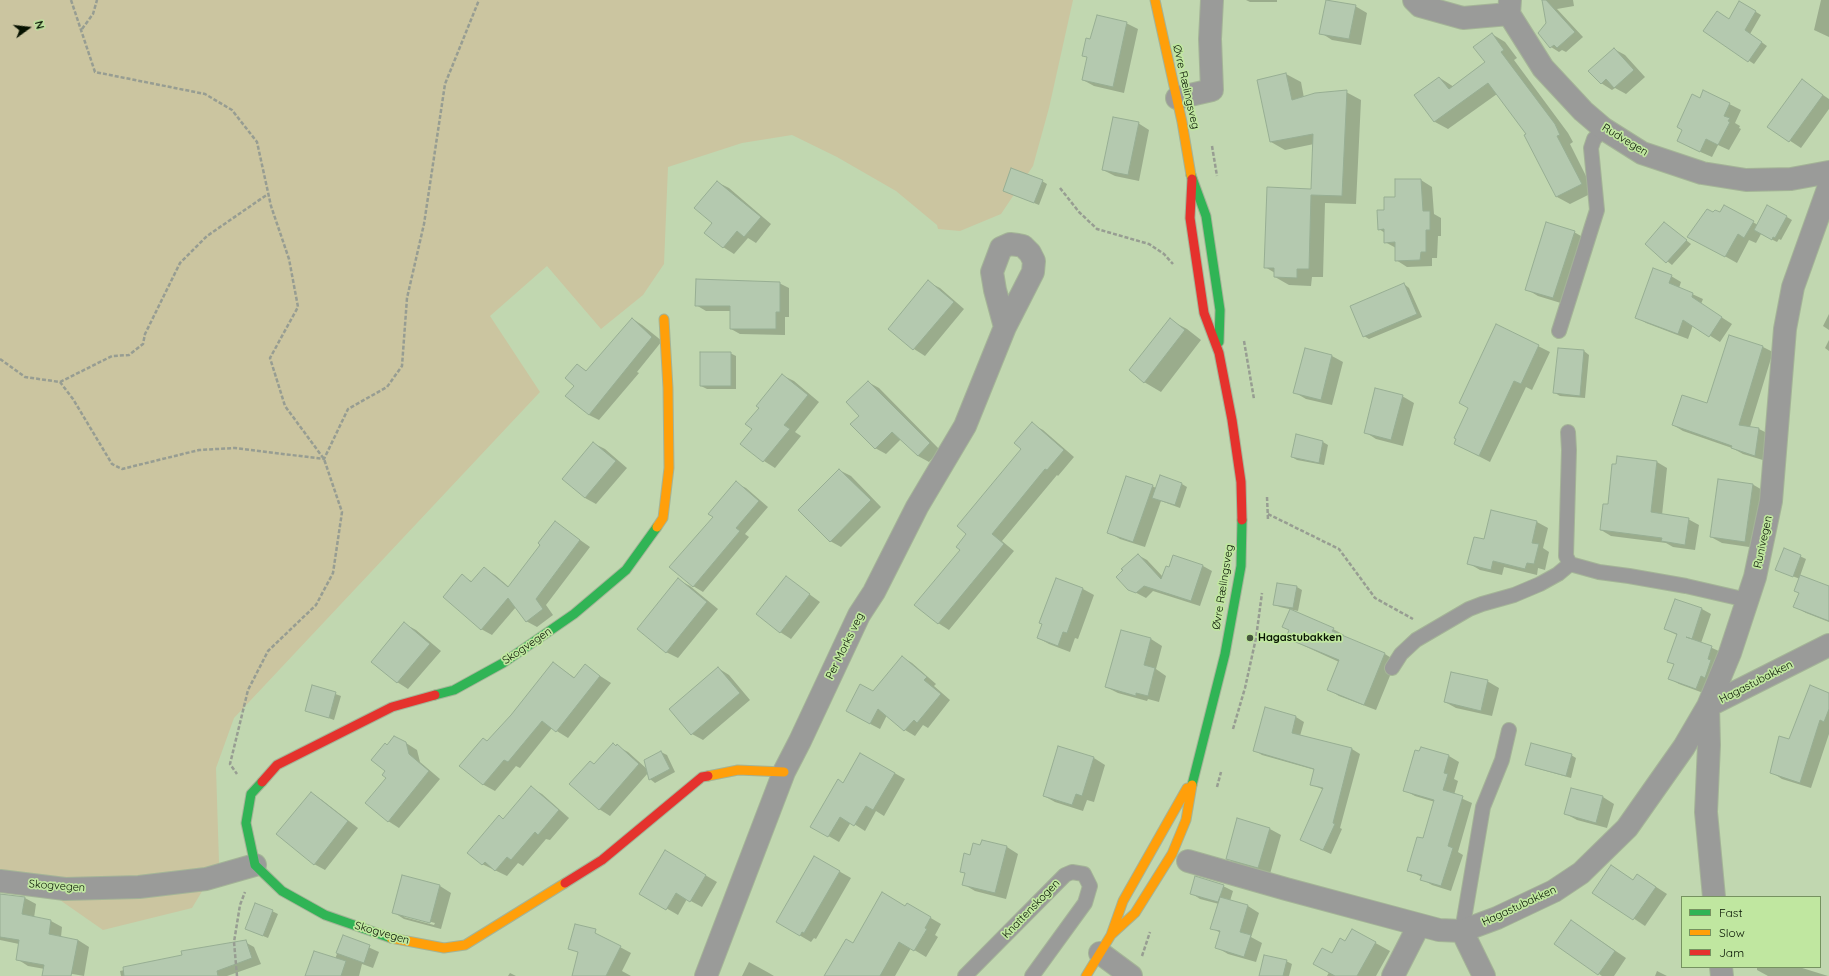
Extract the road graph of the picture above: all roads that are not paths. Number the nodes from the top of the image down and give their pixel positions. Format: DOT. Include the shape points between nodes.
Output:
graph roads {
  1 [pos="1155,0"];
  2 [pos="1212,0"];
  3 [pos="1414,0"];
  4 [pos="1509,7"];
  5 [pos="1177,98"];
  6 [pos="1604,129"];
  7 [pos="1829,172"];
  8 [pos="1192,179"];
  9 [pos="1829,186"];
  10 [pos="664,319"];
  11 [pos="1005,327"];
  12 [pos="1559,331"];
  13 [pos="1219,353"];
  14 [pos="1568,432"];
  15 [pos="1570,564"];
  16 [pos="1748,600"];
  17 [pos="1829,645"];
  18 [pos="1392,668"];
  19 [pos="1708,706"];
  20 [pos="1509,730"];
  21 [pos="784,772"];
  22 [pos="1194,774"];
  23 [pos="1188,861"];
  24 [pos="255,865"];
  25 [pos="0,881"];
  26 [pos="1714,896"];
  27 [pos="1419,925"];
  28 [pos="1462,931"];
  29 [pos="1106,944"];
  30 [pos="706,976"];
  31 [pos="965,976"];
  32 [pos="1032,976"];
  33 [pos="1086,976"];
  34 [pos="1131,976"];
  35 [pos="1393,976"];
  36 [pos="1484,976"];
  1 -- 5 [label="street, Øvre Rælingsveg"];
  2 -- 5 [label="street" via="1212,90"];
  3 -- 4 [label="street" via="1420,6 1463,18"];
  4 -- 6 [label="street, Rudvegen" via="1543,68 1583,111"];
  5 -- 8 [label="street, Øvre Rælingsveg"];
  6 -- 7 [label="street, Rudvegen" via="1642,154 1702,173 1746,180 1791,179"];
  6 -- 12 [label="lane" via="1594,139 1591,148 1597,210"];
  8 -- 13 [label="street, Øvre Rælingsveg" via="1206,216 1212,252 1220,310"];
  8 -- 13 [label="street, Øvre Rælingsveg" via="1190,218 1204,313"];
  9 -- 16 [label="street, Runivegen" via="1794,287 1785,329 1772,501"];
  10 -- 24 [label="street, Skogvegen" via="669,468 663,518 626,570 574,614 502,663 454,690 392,707 278,765 251,794 246,823"];
  11 -- 21 [label="street, Per Morks veg" via="965,426 917,507 874,592 859,615"];
  13 -- 22 [label="street, Øvre Rælingsveg" via="1240,474 1243,535 1240,572 1225,654"];
  14 -- 15 [label="lane" via="1566,556"];
  15 -- 16 [label="lane" via="1599,572 1686,586"];
  15 -- 18 [label="lane" via="1558,574 1514,596 1469,609 1408,646"];
  16 -- 19 [label="street, Runivegen"];
  17 -- 19 [label="street, Hagastubakken"];
  19 -- 26 [label="street, Runivegen" via="1706,812"];
  19 -- 28 [label="street, Hagastubakken" via="1684,747 1626,828 1581,873 1554,891 1497,918"];
  20 -- 28 [label="lane" via="1502,760 1483,807"];
  21 -- 24 [label="street, Skogvegen" via="738,770 702,777 602,860 465,945 444,948 391,938 325,915 282,891"];
  21 -- 30 [label="street, Per Morks veg"];
  22 -- 29 [label="street, Øvre Rælingsveg" via="1123,901"];
  22 -- 29 [label="street, Øvre Rælingsveg" via="1186,820 1172,854 1135,912"];
  23 -- 27 [label="street, Hagastubakken"];
  24 -- 25 [label="street, Skogvegen" via="206,879 139,887 65,888"];
  27 -- 28 [label="street, Hagastubakken" via="1439,930"];
  27 -- 35 [label="street"];
  28 -- 36 [label="street"];
  29 -- 33 [label="street, Øvre Rælingsveg"];
  29 -- 34 [label="street"];
  31 -- 32 [label="lane, Knattenskogen" via="1065,875 1072,872 1084,874 1090,886 1085,903"];
}
